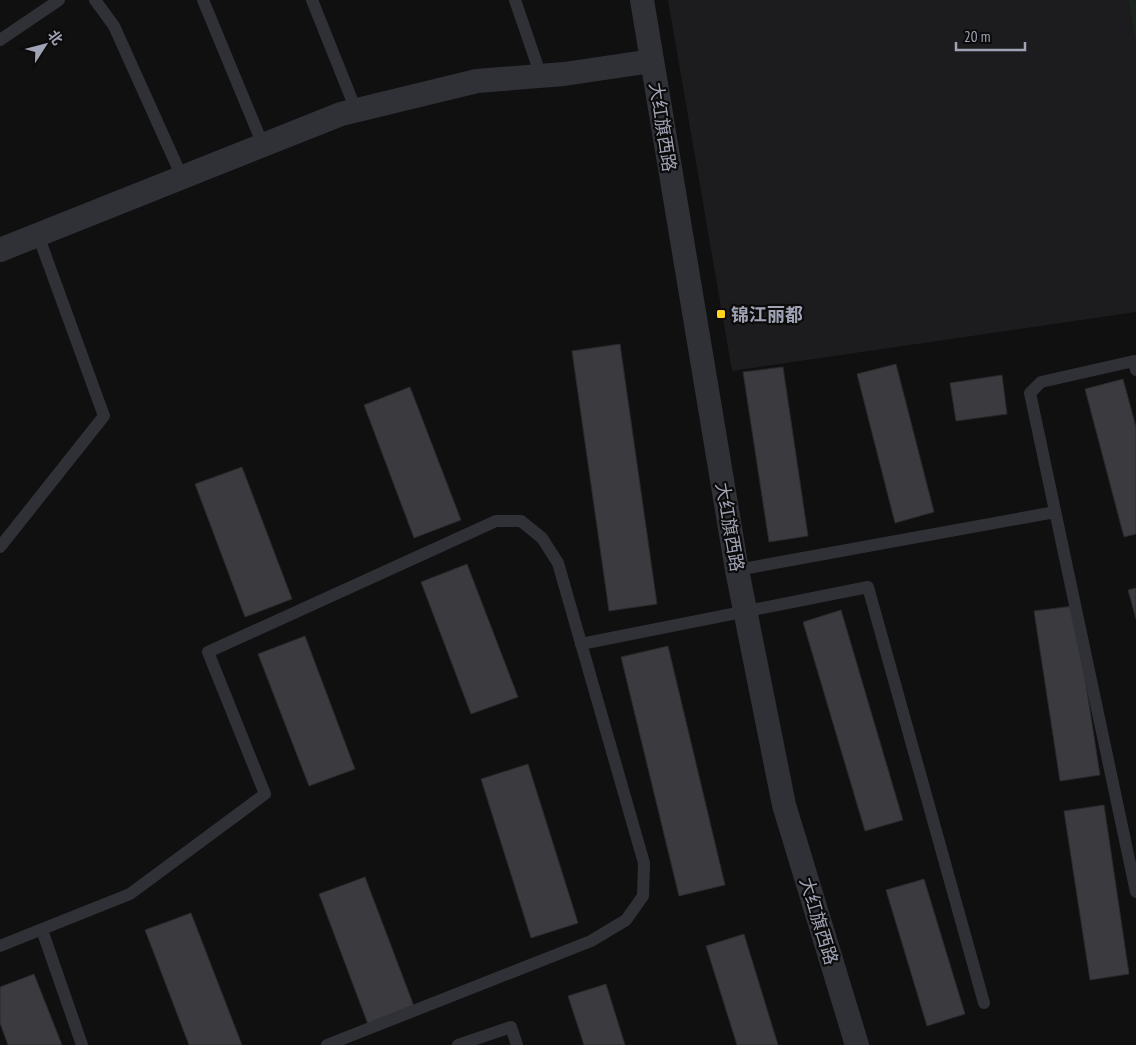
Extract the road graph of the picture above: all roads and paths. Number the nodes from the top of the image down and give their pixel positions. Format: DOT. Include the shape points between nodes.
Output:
graph roads {
  1 [pos="59,0"];
  2 [pos="94,0"];
  3 [pos="203,0"];
  4 [pos="312,0"];
  5 [pos="515,0"];
  6 [pos="642,0"];
  7 [pos="0,40"];
  8 [pos="652,61"];
  9 [pos="541,76"];
  10 [pos="356,110"];
  11 [pos="263,145"];
  12 [pos="182,177"];
  13 [pos="38,235"];
  14 [pos="0,250"];
  15 [pos="1136,370"];
  16 [pos="1055,512"];
  17 [pos="0,547"];
  18 [pos="737,570"];
  19 [pos="744,610"];
  20 [pos="581,644"];
  21 [pos="1136,892"];
  22 [pos="42,930"];
  23 [pos="0,946"];
  24 [pos="984,1003"];
  25 [pos="82,1045"];
  26 [pos="327,1045"];
  27 [pos="458,1045"];
  28 [pos="517,1045"];
  29 [pos="857,1045"];
  1 -- 7 [label="lane"];
  2 -- 12 [label="lane" via="114,26"];
  3 -- 11 [label="lane"];
  4 -- 10 [label="lane"];
  5 -- 9 [label="lane"];
  6 -- 8 [label="street, 大红旗西路"];
  8 -- 9 [label="street"];
  8 -- 18 [label="street, 大红旗西路"];
  9 -- 10 [label="street" via="477,81"];
  10 -- 11 [label="street"];
  11 -- 12 [label="street"];
  12 -- 13 [label="street"];
  13 -- 14 [label="street"];
  13 -- 17 [label="lane" via="104,416"];
  15 -- 16 [label="lane" via="1134,361 1041,382 1030,393"];
  16 -- 18 [label="lane"];
  16 -- 21 [label="lane"];
  18 -- 19 [label="street, 大红旗西路"];
  19 -- 20 [label="lane"];
  19 -- 24 [label="lane" via="868,586"];
  19 -- 29 [label="street, 大红旗西路" via="784,805"];
  20 -- 22 [label="lane" via="558,563 542,538 521,521 496,521 208,652 265,794 130,894"];
  20 -- 26 [label="lane" via="644,862 643,896 626,920 591,941"];
  22 -- 23 [label="lane"];
  22 -- 25 [label="lane"];
  27 -- 28 [label="lane" via="511,1027"];
}
